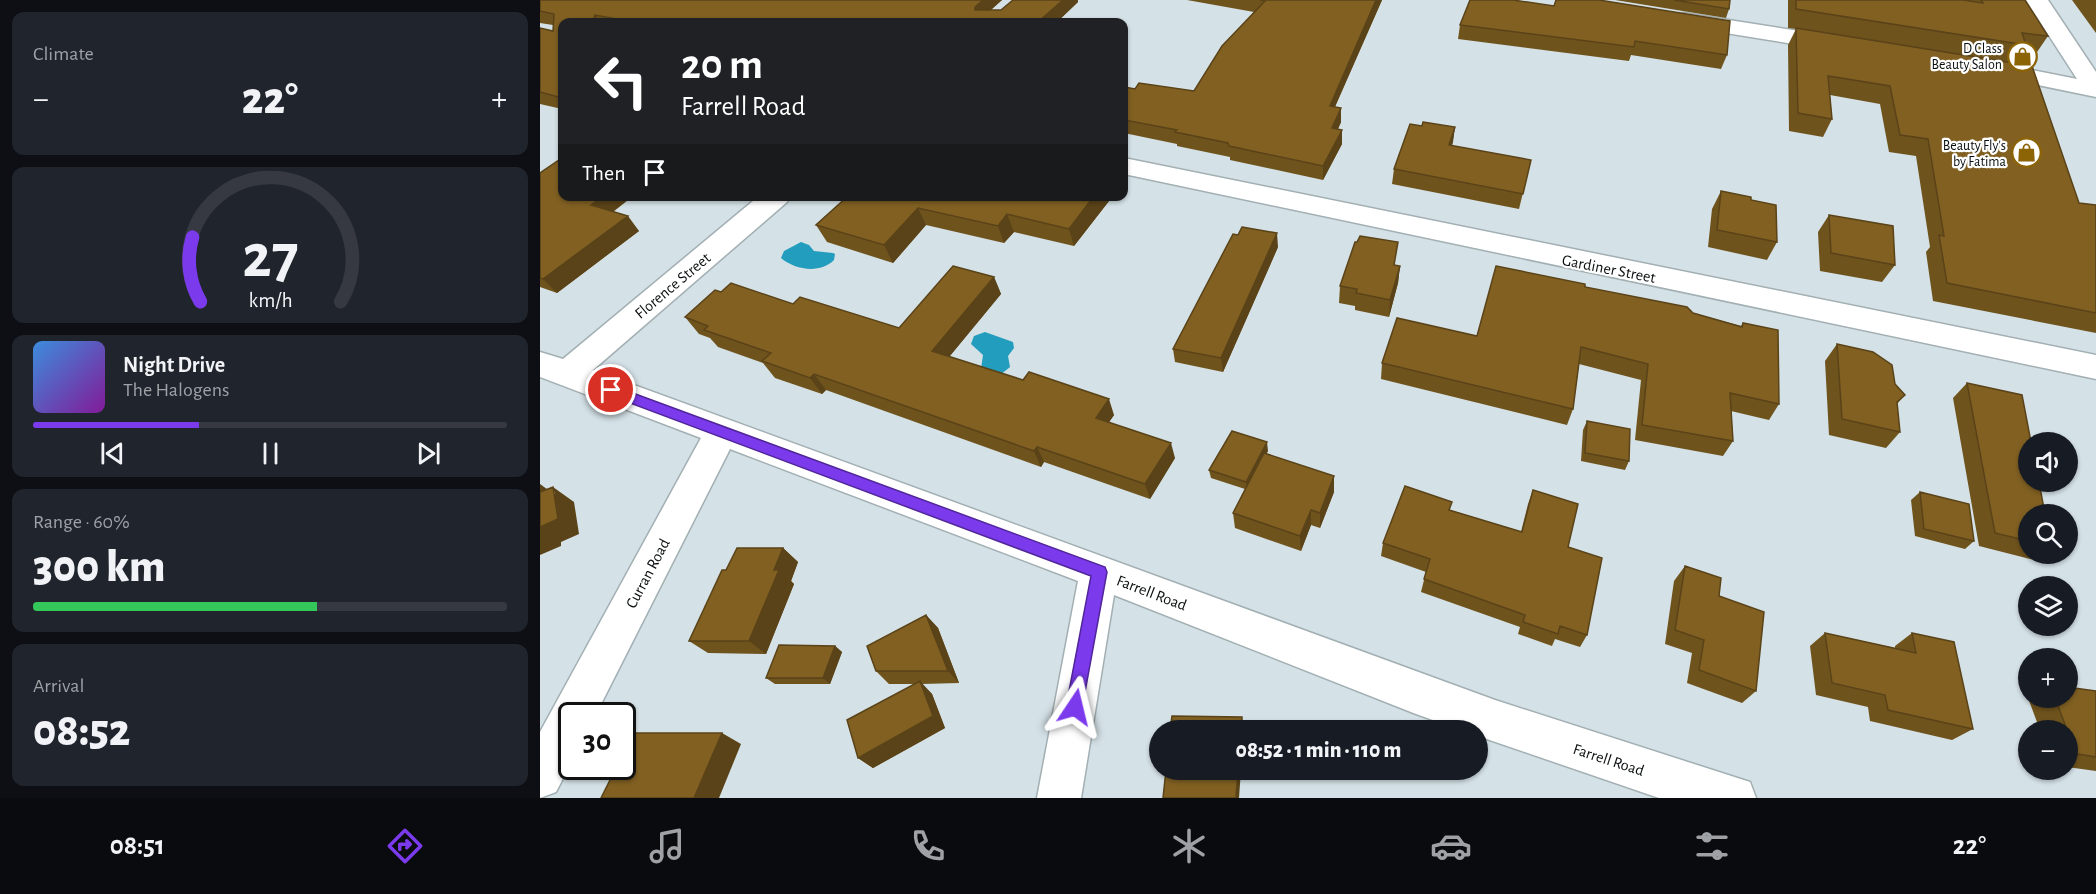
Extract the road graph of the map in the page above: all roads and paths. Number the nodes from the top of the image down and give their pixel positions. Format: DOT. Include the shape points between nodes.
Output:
graph roads {
  1 [pos="2037,0"];
  2 [pos="1662,16"];
  3 [pos="1856,47"];
  4 [pos="1972,66"];
  5 [pos="2096,90"];
  6 [pos="1128,167"];
  7 [pos="771,201"];
  8 [pos="2096,366"];
  9 [pos="553,369"];
  10 [pos="722,431"];
  11 [pos="1100,572"];
  12 [pos="579,702"];
  13 [pos="558,742"];
  14 [pos="540,776"];
  15 [pos="1059,798"];
  16 [pos="1734,798"];
  1 -- 5 [label="street"];
  2 -- 3 [label="street"];
  4 -- 5 [label="street"];
  6 -- 8 [label="street, Gardiner Street"];
  7 -- 9 [label="street, Florence Street"];
  9 -- 10 [label="street, Farrell Road"];
  10 -- 11 [label="street, Farrell Road"];
  10 -- 12 [label="street, Curran Road"];
  11 -- 15 [label="street"];
  11 -- 16 [label="street, Farrell Road" via="1508,725"];
  13 -- 14 [label="street, Curran Road"];
}
